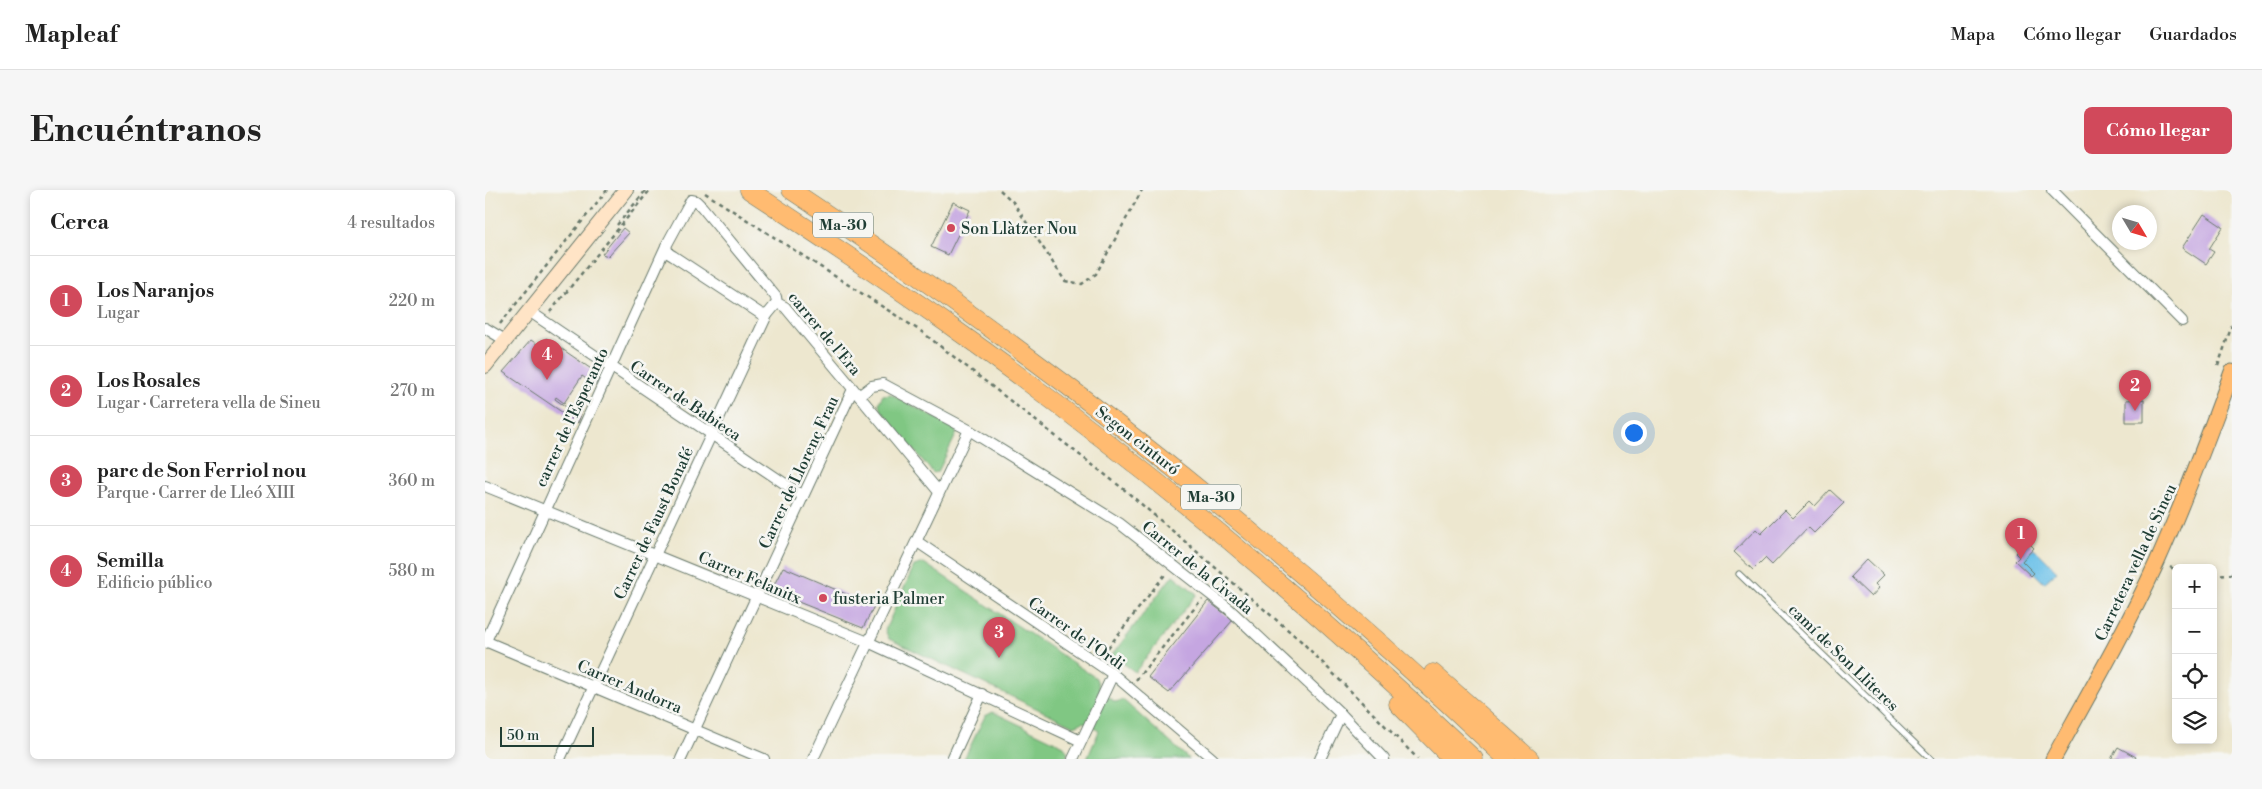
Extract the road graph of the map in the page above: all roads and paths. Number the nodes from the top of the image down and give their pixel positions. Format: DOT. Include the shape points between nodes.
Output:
graph roads {
  1 [pos="607,190"];
  2 [pos="626,190"];
  3 [pos="650,190"];
  4 [pos="701,190"];
  5 [pos="749,190"];
  6 [pos="791,190"];
  7 [pos="809,190"];
  8 [pos="1000,190"];
  9 [pos="1142,190"];
  10 [pos="2052,190"];
  11 [pos="687,204"];
  12 [pos="666,246"];
  13 [pos="895,260"];
  14 [pos="777,303"];
  15 [pos="529,311"];
  16 [pos="767,315"];
  17 [pos="2182,320"];
  18 [pos="543,321"];
  19 [pos="489,330"];
  20 [pos="505,340"];
  21 [pos="485,366"];
  22 [pos="611,367"];
  23 [pos="2232,372"];
  24 [pos="856,393"];
  25 [pos="969,430"];
  26 [pos="711,434"];
  27 [pos="485,486"];
  28 [pos="939,492"];
  29 [pos="803,496"];
  30 [pos="545,510"];
  31 [pos="916,541"];
  32 [pos="655,554"];
  33 [pos="1173,565"];
  34 [pos="1739,574"];
  35 [pos="2232,574"];
  36 [pos="2217,575"];
  37 [pos="1306,576"];
  38 [pos="1207,592"];
  39 [pos="756,597"];
  40 [pos="1324,622"];
  41 [pos="485,642"];
  42 [pos="868,642"];
  43 [pos="1096,663"];
  44 [pos="1113,674"];
  45 [pos="593,687"];
  46 [pos="1129,688"];
  47 [pos="982,694"];
  48 [pos="1341,714"];
  49 [pos="695,730"];
  50 [pos="1081,741"];
  51 [pos="559,759"];
  52 [pos="681,759"];
  53 [pos="764,759"];
  54 [pos="813,759"];
  55 [pos="952,759"];
  56 [pos="1073,759"];
  57 [pos="1213,759"];
  58 [pos="1320,759"];
  59 [pos="1384,759"];
  60 [pos="1418,759"];
  61 [pos="1452,759"];
  62 [pos="1474,759"];
  63 [pos="1507,759"];
  64 [pos="1530,759"];
  65 [pos="1931,759"];
  66 [pos="2053,759"];
  1 -- 19 [label="path"];
  2 -- 15 [label="main road"];
  3 -- 18 [label="path"];
  4 -- 60 [label="path" via="922,332 1126,491 1301,640"];
  5 -- 40 [label="highway, Segon cinturó / Ma-30" via="951,326 1169,493"];
  6 -- 13 [label="highway, Segon cinturó / Ma-30"];
  7 -- 13 [label="highway" via="855,222"];
  8 -- 9 [label="path" via="1013,202 1065,281 1082,284 1096,274"];
  10 -- 17 [label="street"];
  11 -- 12 [label="street, carrer de l'Esperanto"];
  11 -- 14 [label="street, carrer de l'Era" via="691,200 696,201 702,207 776,296"];
  12 -- 16 [label="street" via="668,253"];
  12 -- 22 [label="street, carrer de l'Esperanto"];
  13 -- 37 [label="highway, Segon cinturó / Ma-30" via="1114,420"];
  14 -- 16 [label="street, Carrer de Faust Bonafé"];
  14 -- 24 [label="street, carrer de l'Era" via="785,307"];
  15 -- 18 [label="street, Carrer de Babieca"];
  15 -- 20 [label="main road"];
  16 -- 26 [label="street, Carrer de Faust Bonafé"];
  18 -- 22 [label="street, Carrer de Babieca"];
  19 -- 20 [label="street"];
  20 -- 21 [label="main road"];
  22 -- 26 [label="street, Carrer de Babieca"];
  22 -- 30 [label="street, carrer de l'Esperanto"];
  23 -- 66 [label="main road, Carretera vella de Sineu" via="2153,570 2107,664"];
  24 -- 25 [label="street, Carrer de la Civada" via="883,384"];
  24 -- 28 [label="street, carrer de l'Era"];
  24 -- 29 [label="street, Carrer de Llorenç Frau"];
  25 -- 28 [label="street"];
  25 -- 33 [label="street, Carrer de la Civada" via="1119,523"];
  26 -- 29 [label="street, Carrer de Babieca"];
  26 -- 32 [label="street, Carrer de Faust Bonafé"];
  27 -- 30 [label="street, Carrer Felanitx"];
  28 -- 31 [label="street"];
  29 -- 39 [label="street, Carrer de Llorenç Frau"];
  30 -- 32 [label="street, Carrer Felanitx"];
  30 -- 41 [label="street, carrer de l'Esperanto"];
  31 -- 42 [label="street"];
  31 -- 43 [label="street, Carrer de l'Ordi"];
  32 -- 39 [label="street, Carrer Felanitx"];
  32 -- 45 [label="street, Carrer de Faust Bonafé"];
  33 -- 38 [label="street, Carrer de la Civada"];
  33 -- 43 [label="path"];
  34 -- 65 [label="lane, camí de Son Lliteres"];
  35 -- 36 [label="path"];
  37 -- 63 [label="highway, Segon cinturó / Ma-30"];
  37 -- 64 [label="highway" via="1344,596"];
  38 -- 46 [label="path"];
  38 -- 48 [label="street, Carrer de la Civada"];
  39 -- 42 [label="street, Carrer Felanitx"];
  39 -- 49 [label="street, Carrer de Llorenç Frau"];
  40 -- 61 [label="highway" via="1355,665 1404,709"];
  40 -- 62 [label="highway, Ma-30"];
  41 -- 45 [label="street, Carrer Andorra"];
  42 -- 47 [label="street, Carrer Felanitx"];
  42 -- 54 [label="street"];
  43 -- 44 [label="street, Carrer de l'Ordi"];
  44 -- 46 [label="street, Carrer de l'Ordi"];
  44 -- 50 [label="street"];
  45 -- 49 [label="street, Carrer Andorra"];
  45 -- 51 [label="street, Carrer de Faust Bonafé"];
  46 -- 57 [label="street, Carrer de l'Ordi"];
  47 -- 50 [label="street, Carrer Felanitx"];
  47 -- 55 [label="street"];
  48 -- 58 [label="street"];
  48 -- 59 [label="street, Carrer de la Civada"];
  49 -- 52 [label="street, Carrer de Llorenç Frau"];
  49 -- 53 [label="street, Carrer Andorra"];
  50 -- 56 [label="street"];
}
